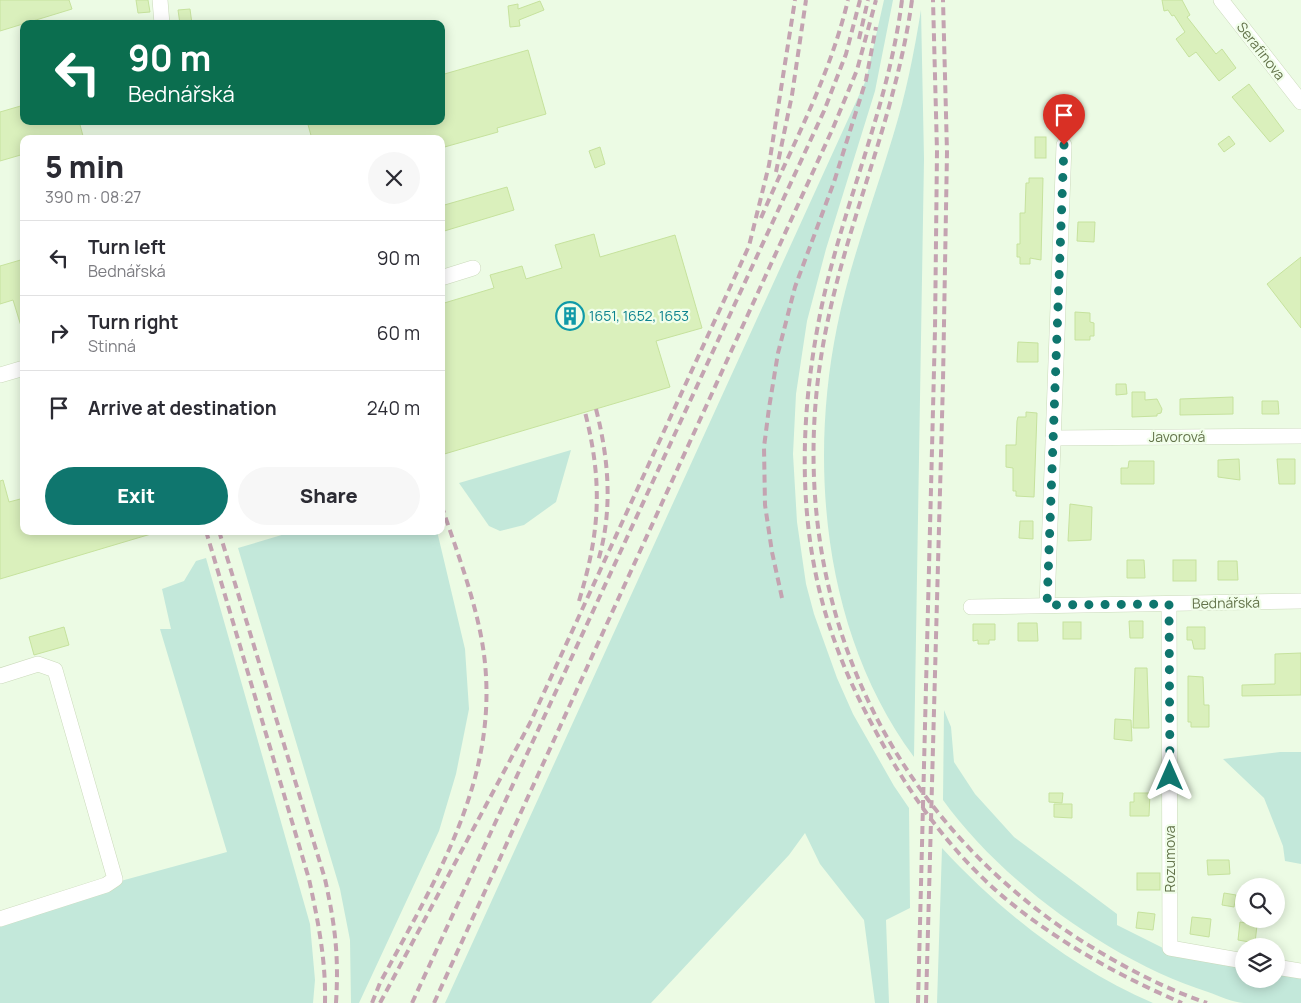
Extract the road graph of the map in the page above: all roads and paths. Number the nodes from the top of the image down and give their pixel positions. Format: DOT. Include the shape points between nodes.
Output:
graph roads {
  1 [pos="160,0"];
  2 [pos="1221,0"];
  3 [pos="162,20"];
  4 [pos="1301,102"];
  5 [pos="1064,145"];
  6 [pos="473,268"];
  7 [pos="445,277"];
  8 [pos="20,369"];
  9 [pos="0,375"];
  10 [pos="1301,436"];
  11 [pos="1053,438"];
  12 [pos="1301,601"];
  13 [pos="1169,604"];
  14 [pos="1047,605"];
  15 [pos="971,607"];
  16 [pos="0,676"];
  17 [pos="0,919"];
  18 [pos="1235,959"];
  19 [pos="1285,968"];
  20 [pos="1301,971"];
  1 -- 3 [label="street"];
  2 -- 4 [label="street, Serafinova"];
  5 -- 11 [label="street"];
  6 -- 7 [label="street"];
  8 -- 9 [label="street"];
  10 -- 11 [label="street, Javorová"];
  11 -- 14 [label="street"];
  12 -- 13 [label="street, Bednářská"];
  13 -- 14 [label="street, Bednářská"];
  13 -- 18 [label="street, Rozumova" via="1170,948"];
  14 -- 15 [label="street, Bednářská"];
  16 -- 17 [label="street" via="38,664 55,670 115,879 106,885"];
  19 -- 20 [label="street"];
}
